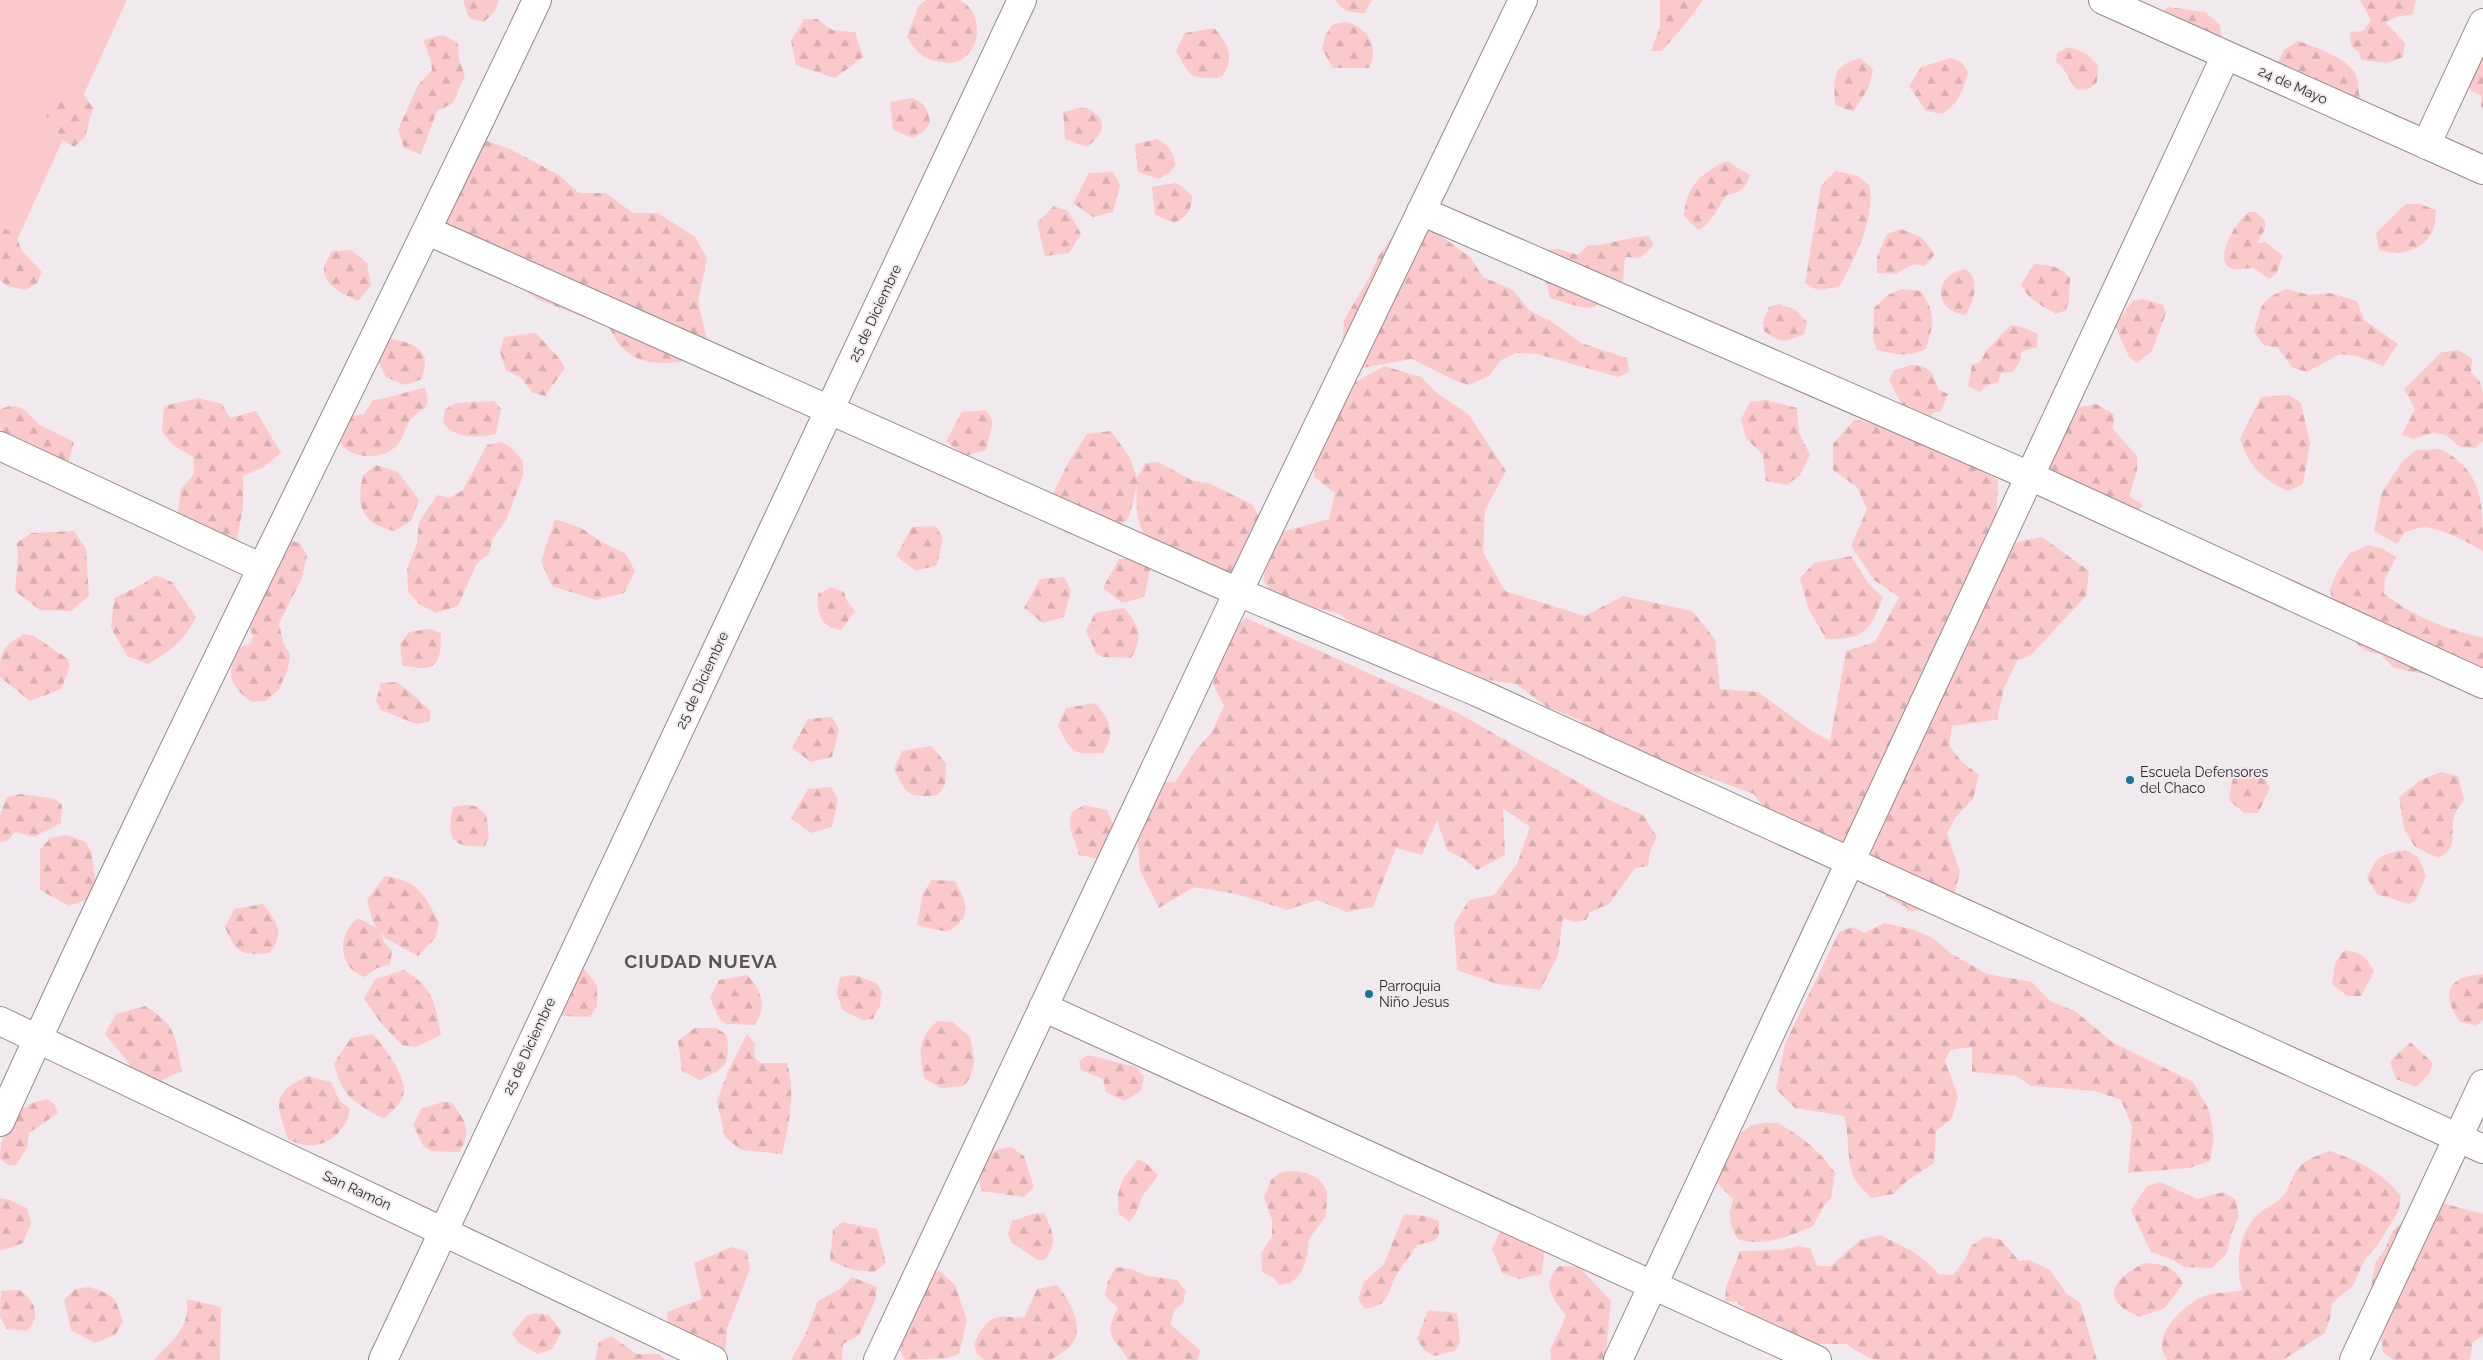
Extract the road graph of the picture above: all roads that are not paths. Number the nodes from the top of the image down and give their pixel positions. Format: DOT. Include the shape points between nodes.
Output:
graph roads {
  1 [pos="537,0"];
  2 [pos="1022,0"];
  3 [pos="1523,0"];
  4 [pos="2103,0"];
  5 [pos="2483,23"];
  6 [pos="2226,56"];
  7 [pos="2426,145"];
  8 [pos="2483,170"];
  9 [pos="1421,211"];
  10 [pos="428,231"];
  11 [pos="829,410"];
  12 [pos="0,446"];
  13 [pos="2030,476"];
  14 [pos="262,568"];
  15 [pos="1238,592"];
  16 [pos="2483,684"];
  17 [pos="1851,863"];
  18 [pos="1043,1008"];
  19 [pos="0,1021"];
  20 [pos="38,1039"];
  21 [pos="2483,1084"];
  22 [pos="0,1122"];
  23 [pos="2458,1138"];
  24 [pos="2483,1150"];
  25 [pos="442,1230"];
  26 [pos="1653,1285"];
  27 [pos="383,1360"];
  28 [pos="713,1360"];
  29 [pos="878,1360"];
  30 [pos="1618,1360"];
  31 [pos="1817,1360"];
  32 [pos="2354,1360"];
  1 -- 10 [label="street"];
  2 -- 11 [label="street, 25 de Diciembre"];
  3 -- 9 [label="street"];
  4 -- 6 [label="street, 24 de Mayo"];
  5 -- 7 [label="street"];
  6 -- 7 [label="street, 24 de Mayo"];
  6 -- 13 [label="street"];
  7 -- 8 [label="street, 24 de Mayo"];
  9 -- 13 [label="street"];
  9 -- 15 [label="street"];
  10 -- 11 [label="street"];
  10 -- 14 [label="street"];
  11 -- 15 [label="street"];
  11 -- 25 [label="street, 25 de Diciembre"];
  12 -- 14 [label="street"];
  13 -- 16 [label="street"];
  13 -- 17 [label="street"];
  14 -- 20 [label="street"];
  15 -- 17 [label="street" via="1477,692"];
  15 -- 18 [label="street"];
  17 -- 23 [label="street"];
  17 -- 26 [label="street"];
  18 -- 26 [label="street"];
  18 -- 29 [label="street"];
  19 -- 20 [label="street, San Ramón"];
  20 -- 22 [label="street"];
  20 -- 25 [label="street, San Ramón"];
  21 -- 23 [label="street"];
  23 -- 24 [label="street"];
  23 -- 32 [label="street"];
  25 -- 27 [label="street, 25 de Diciembre"];
  25 -- 28 [label="street, San Ramón"];
  26 -- 30 [label="street"];
  26 -- 31 [label="street"];
}
